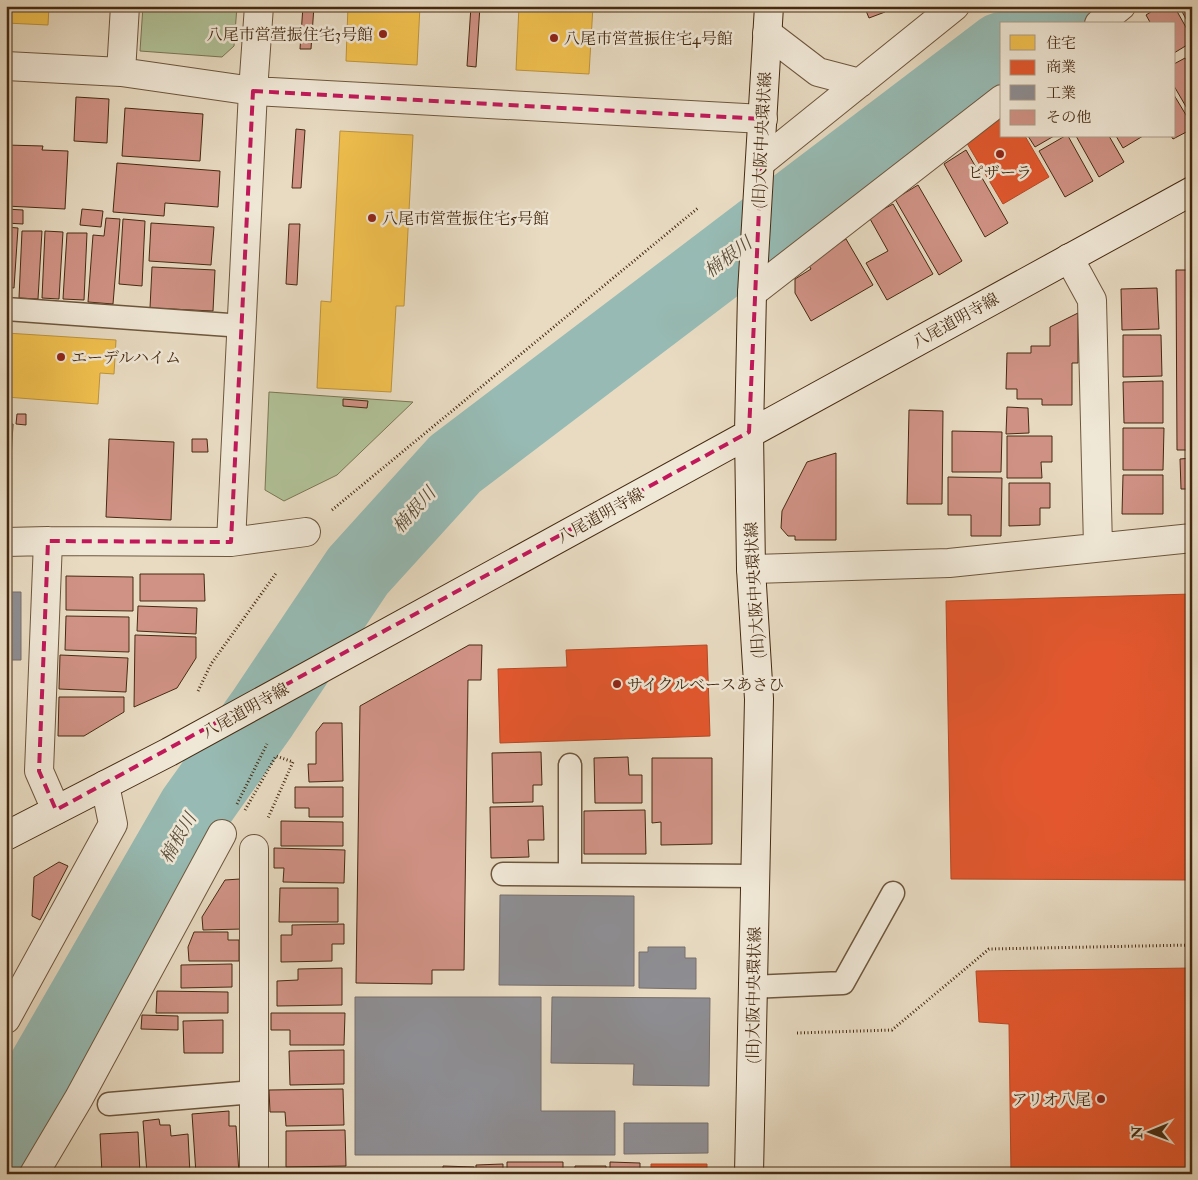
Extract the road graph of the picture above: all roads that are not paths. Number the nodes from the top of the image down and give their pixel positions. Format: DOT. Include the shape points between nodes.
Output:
graph roads {
  1 [pos="125,6"];
  2 [pos="259,6"];
  3 [pos="769,6"];
  4 [pos="956,6"];
  5 [pos="1122,6"];
  6 [pos="1102,22"];
  7 [pos="767,33"];
  8 [pos="6,66"];
  9 [pos="121,72"];
  10 [pos="860,83"];
  11 [pos="253,91"];
  12 [pos="1000,101"];
  13 [pos="763,119"];
  14 [pos="760,163"];
  15 [pos="1192,191"];
  16 [pos="1069,258"];
  17 [pos="752,293"];
  18 [pos="6,308"];
  19 [pos="243,326"];
  20 [pos="749,432"];
  21 [pos="306,532"];
  22 [pos="1192,538"];
  23 [pos="48,540"];
  24 [pos="6,542"];
  25 [pos="231,542"];
  26 [pos="1098,547"];
  27 [pos="751,569"];
  28 [pos="570,765"];
  29 [pos="105,785"];
  30 [pos="56,810"];
  31 [pos="222,834"];
  32 [pos="6,836"];
  33 [pos="254,849"];
  34 [pos="502,874"];
  35 [pos="570,874"];
  36 [pos="756,876"];
  37 [pos="893,893"];
  38 [pos="753,987"];
  39 [pos="6,1019"];
  40 [pos="254,1092"];
  41 [pos="109,1104"];
  42 [pos="34,1174"];
  43 [pos="254,1174"];
  44 [pos="749,1174"];
  1 -- 9 [label="street"];
  2 -- 11 [label="street"];
  3 -- 7 [label="street, (旧)大阪中央環状線"];
  4 -- 10 [label="street"];
  5 -- 6 [label="street"];
  7 -- 10 [label="street" via="818,72"];
  7 -- 13 [label="street, (旧)大阪中央環状線"];
  8 -- 9 [label="street"];
  9 -- 11 [label="street"];
  10 -- 14 [label="street"];
  11 -- 13 [label="street"];
  11 -- 19 [label="street"];
  12 -- 17 [label="street"];
  13 -- 14 [label="street, (旧)大阪中央環状線"];
  14 -- 17 [label="street, (旧)大阪中央環状線"];
  15 -- 16 [label="street, 八尾道明寺線"];
  16 -- 20 [label="street, 八尾道明寺線"];
  16 -- 26 [label="street" via="1092,300"];
  17 -- 20 [label="street, (旧)大阪中央環状線"];
  18 -- 19 [label="lane"];
  19 -- 25 [label="street"];
  20 -- 27 [label="street, (旧)大阪中央環状線"];
  20 -- 29 [label="street, 八尾道明寺線"];
  21 -- 25 [label="street"];
  22 -- 26 [label="street"];
  23 -- 24 [label="street"];
  23 -- 25 [label="street"];
  23 -- 30 [label="street" via="38,771"];
  26 -- 27 [label="street" via="949,563"];
  27 -- 36 [label="street, (旧)大阪中央環状線" via="759,699"];
  28 -- 35 [label="lane"];
  29 -- 30 [label="street, 八尾道明寺線"];
  29 -- 39 [label="street" via="113,824"];
  30 -- 32 [label="street, 八尾道明寺線"];
  31 -- 42 [label="street" via="79,1098"];
  33 -- 40 [label="street"];
  34 -- 35 [label="lane"];
  35 -- 36 [label="lane"];
  36 -- 38 [label="street, (旧)大阪中央環状線"];
  37 -- 38 [label="lane" via="843,982"];
  38 -- 44 [label="street, (旧)大阪中央環状線"];
  40 -- 41 [label="lane"];
  40 -- 43 [label="street"];
}
